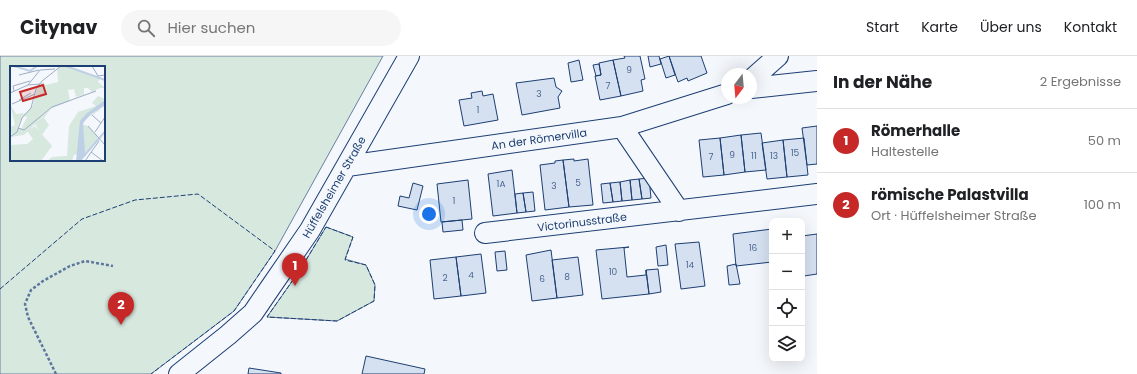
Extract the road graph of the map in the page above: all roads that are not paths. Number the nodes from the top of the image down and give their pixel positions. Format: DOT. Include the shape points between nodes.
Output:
graph roads {
  1 [pos="409,56"];
  2 [pos="778,56"];
  3 [pos="757,75"];
  4 [pos="817,81"];
  5 [pos="757,87"];
  6 [pos="721,96"];
  7 [pos="622,127"];
  8 [pos="347,166"];
  9 [pos="817,194"];
  10 [pos="679,211"];
  11 [pos="485,233"];
  12 [pos="179,374"];
  1 -- 8 [label="street, Hüffelsheimer Straße"];
  2 -- 3 [label="street"];
  4 -- 5 [label="street"];
  6 -- 7 [label="street, An der Römervilla"];
  7 -- 8 [label="street, An der Römervilla"];
  7 -- 10 [label="street"];
  8 -- 12 [label="street, Hüffelsheimer Straße" via="310,230 252,313"];
  9 -- 10 [label="street, Victorinusstraße"];
  10 -- 11 [label="street, Victorinusstraße"];
}
